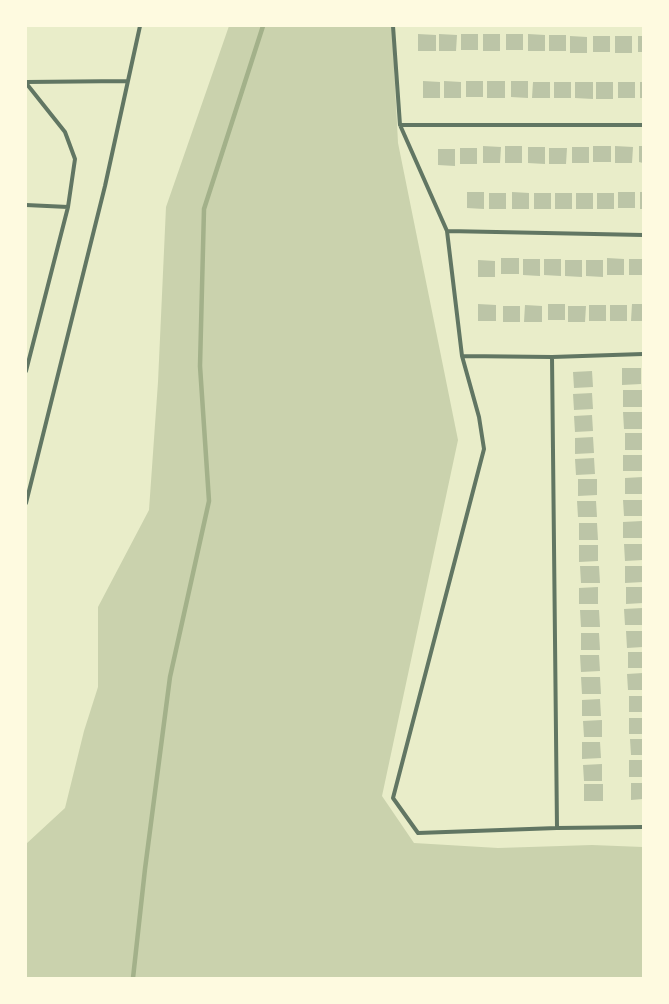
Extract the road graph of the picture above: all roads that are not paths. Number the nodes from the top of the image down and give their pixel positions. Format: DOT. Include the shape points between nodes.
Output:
graph roads {
  1 [pos="140,26"];
  2 [pos="393,26"];
  3 [pos="127,81"];
  4 [pos="26,83"];
  5 [pos="400,124"];
  6 [pos="643,125"];
  7 [pos="26,205"];
  8 [pos="68,207"];
  9 [pos="447,231"];
  10 [pos="643,235"];
  11 [pos="643,354"];
  12 [pos="462,356"];
  13 [pos="552,357"];
  14 [pos="26,371"];
  15 [pos="26,503"];
  16 [pos="643,827"];
  17 [pos="557,828"];
  1 -- 3 [label="street"];
  2 -- 5 [label="street"];
  3 -- 4 [label="street"];
  3 -- 15 [label="street" via="105,186"];
  4 -- 8 [label="street" via="65,132 75,159"];
  5 -- 6 [label="street"];
  5 -- 9 [label="street"];
  7 -- 8 [label="street"];
  8 -- 14 [label="street"];
  9 -- 10 [label="street"];
  9 -- 12 [label="street"];
  11 -- 13 [label="street"];
  12 -- 13 [label="street"];
  12 -- 17 [label="street" via="480,417 484,449 393,798 418,833"];
  13 -- 17 [label="street"];
  16 -- 17 [label="street"];
}
